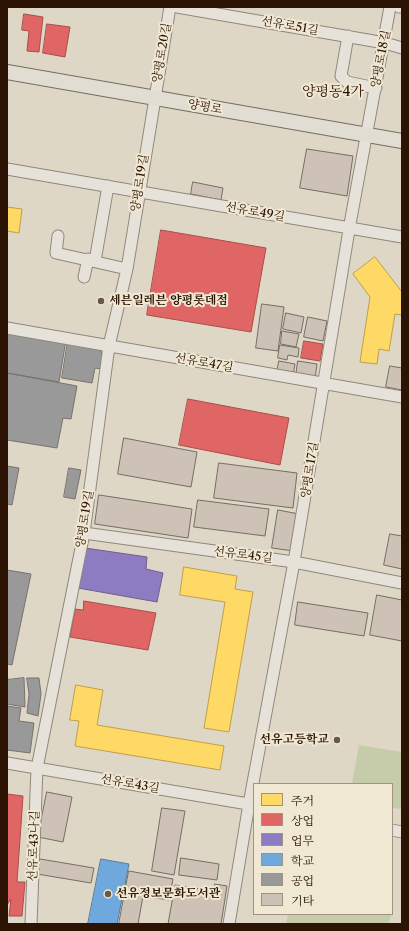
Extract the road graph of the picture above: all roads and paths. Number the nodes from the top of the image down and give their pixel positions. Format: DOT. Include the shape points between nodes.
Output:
graph roads {
  1 [pos="170,7"];
  2 [pos="177,7"];
  3 [pos="390,7"];
  4 [pos="348,36"];
  5 [pos="384,43"];
  6 [pos="402,48"];
  7 [pos="7,72"];
  8 [pos="376,88"];
  9 [pos="154,98"];
  10 [pos="366,135"];
  11 [pos="402,141"];
  12 [pos="7,169"];
  13 [pos="108,186"];
  14 [pos="139,192"];
  15 [pos="350,228"];
  16 [pos="58,236"];
  17 [pos="402,237"];
  18 [pos="91,260"];
  19 [pos="127,268"];
  20 [pos="84,277"];
  21 [pos="7,328"];
  22 [pos="110,346"];
  23 [pos="324,383"];
  24 [pos="402,397"];
  25 [pos="84,532"];
  26 [pos="294,562"];
  27 [pos="402,583"];
  28 [pos="7,763"];
  29 [pos="37,768"];
  30 [pos="255,783"];
  31 [pos="253,794"];
  32 [pos="251,805"];
  33 [pos="31,924"];
  34 [pos="229,924"];
  1 -- 9 [label="street, 양평로20길"];
  2 -- 4 [label="street, 선유로51길"];
  3 -- 5 [label="street, 양평로18길"];
  4 -- 5 [label="street, 선유로51길"];
  4 -- 8 [label="street" via="341,76 346,82"];
  5 -- 6 [label="street, 선유로51길"];
  5 -- 8 [label="street, 양평로18길"];
  7 -- 9 [label="main road, 양평로"];
  8 -- 10 [label="street, 양평로18길"];
  9 -- 10 [label="main road, 양평로"];
  9 -- 14 [label="street, 양평로19길"];
  10 -- 11 [label="main road, 양평로"];
  10 -- 15 [label="street, 양평로17길"];
  12 -- 13 [label="street, 선유로49길"];
  13 -- 14 [label="street, 선유로49길"];
  13 -- 18 [label="street"];
  14 -- 15 [label="street, 선유로49길"];
  14 -- 19 [label="street, 양평로19길"];
  15 -- 17 [label="street, 선유로49길"];
  15 -- 23 [label="street, 양평로17길"];
  16 -- 18 [label="street" via="56,253"];
  18 -- 19 [label="street"];
  18 -- 20 [label="street"];
  19 -- 22 [label="street, 양평로19길"];
  21 -- 22 [label="street, 선유로47길"];
  22 -- 23 [label="street, 선유로47길"];
  22 -- 25 [label="street, 양평로19길"];
  23 -- 24 [label="street, 선유로47길"];
  23 -- 26 [label="street, 양평로17길"];
  25 -- 26 [label="street, 선유로45길"];
  25 -- 29 [label="street, 양평로19길"];
  26 -- 27 [label="street, 선유로45길"];
  26 -- 30 [label="street, 양평로17길"];
  28 -- 29 [label="street, 선유로43길"];
  29 -- 32 [label="street, 선유로43길"];
  29 -- 33 [label="street, 선유로43나길"];
  31 -- 32 [label="street, 양평로17길"];
  32 -- 34 [label="street, 양평로17길"];
}
